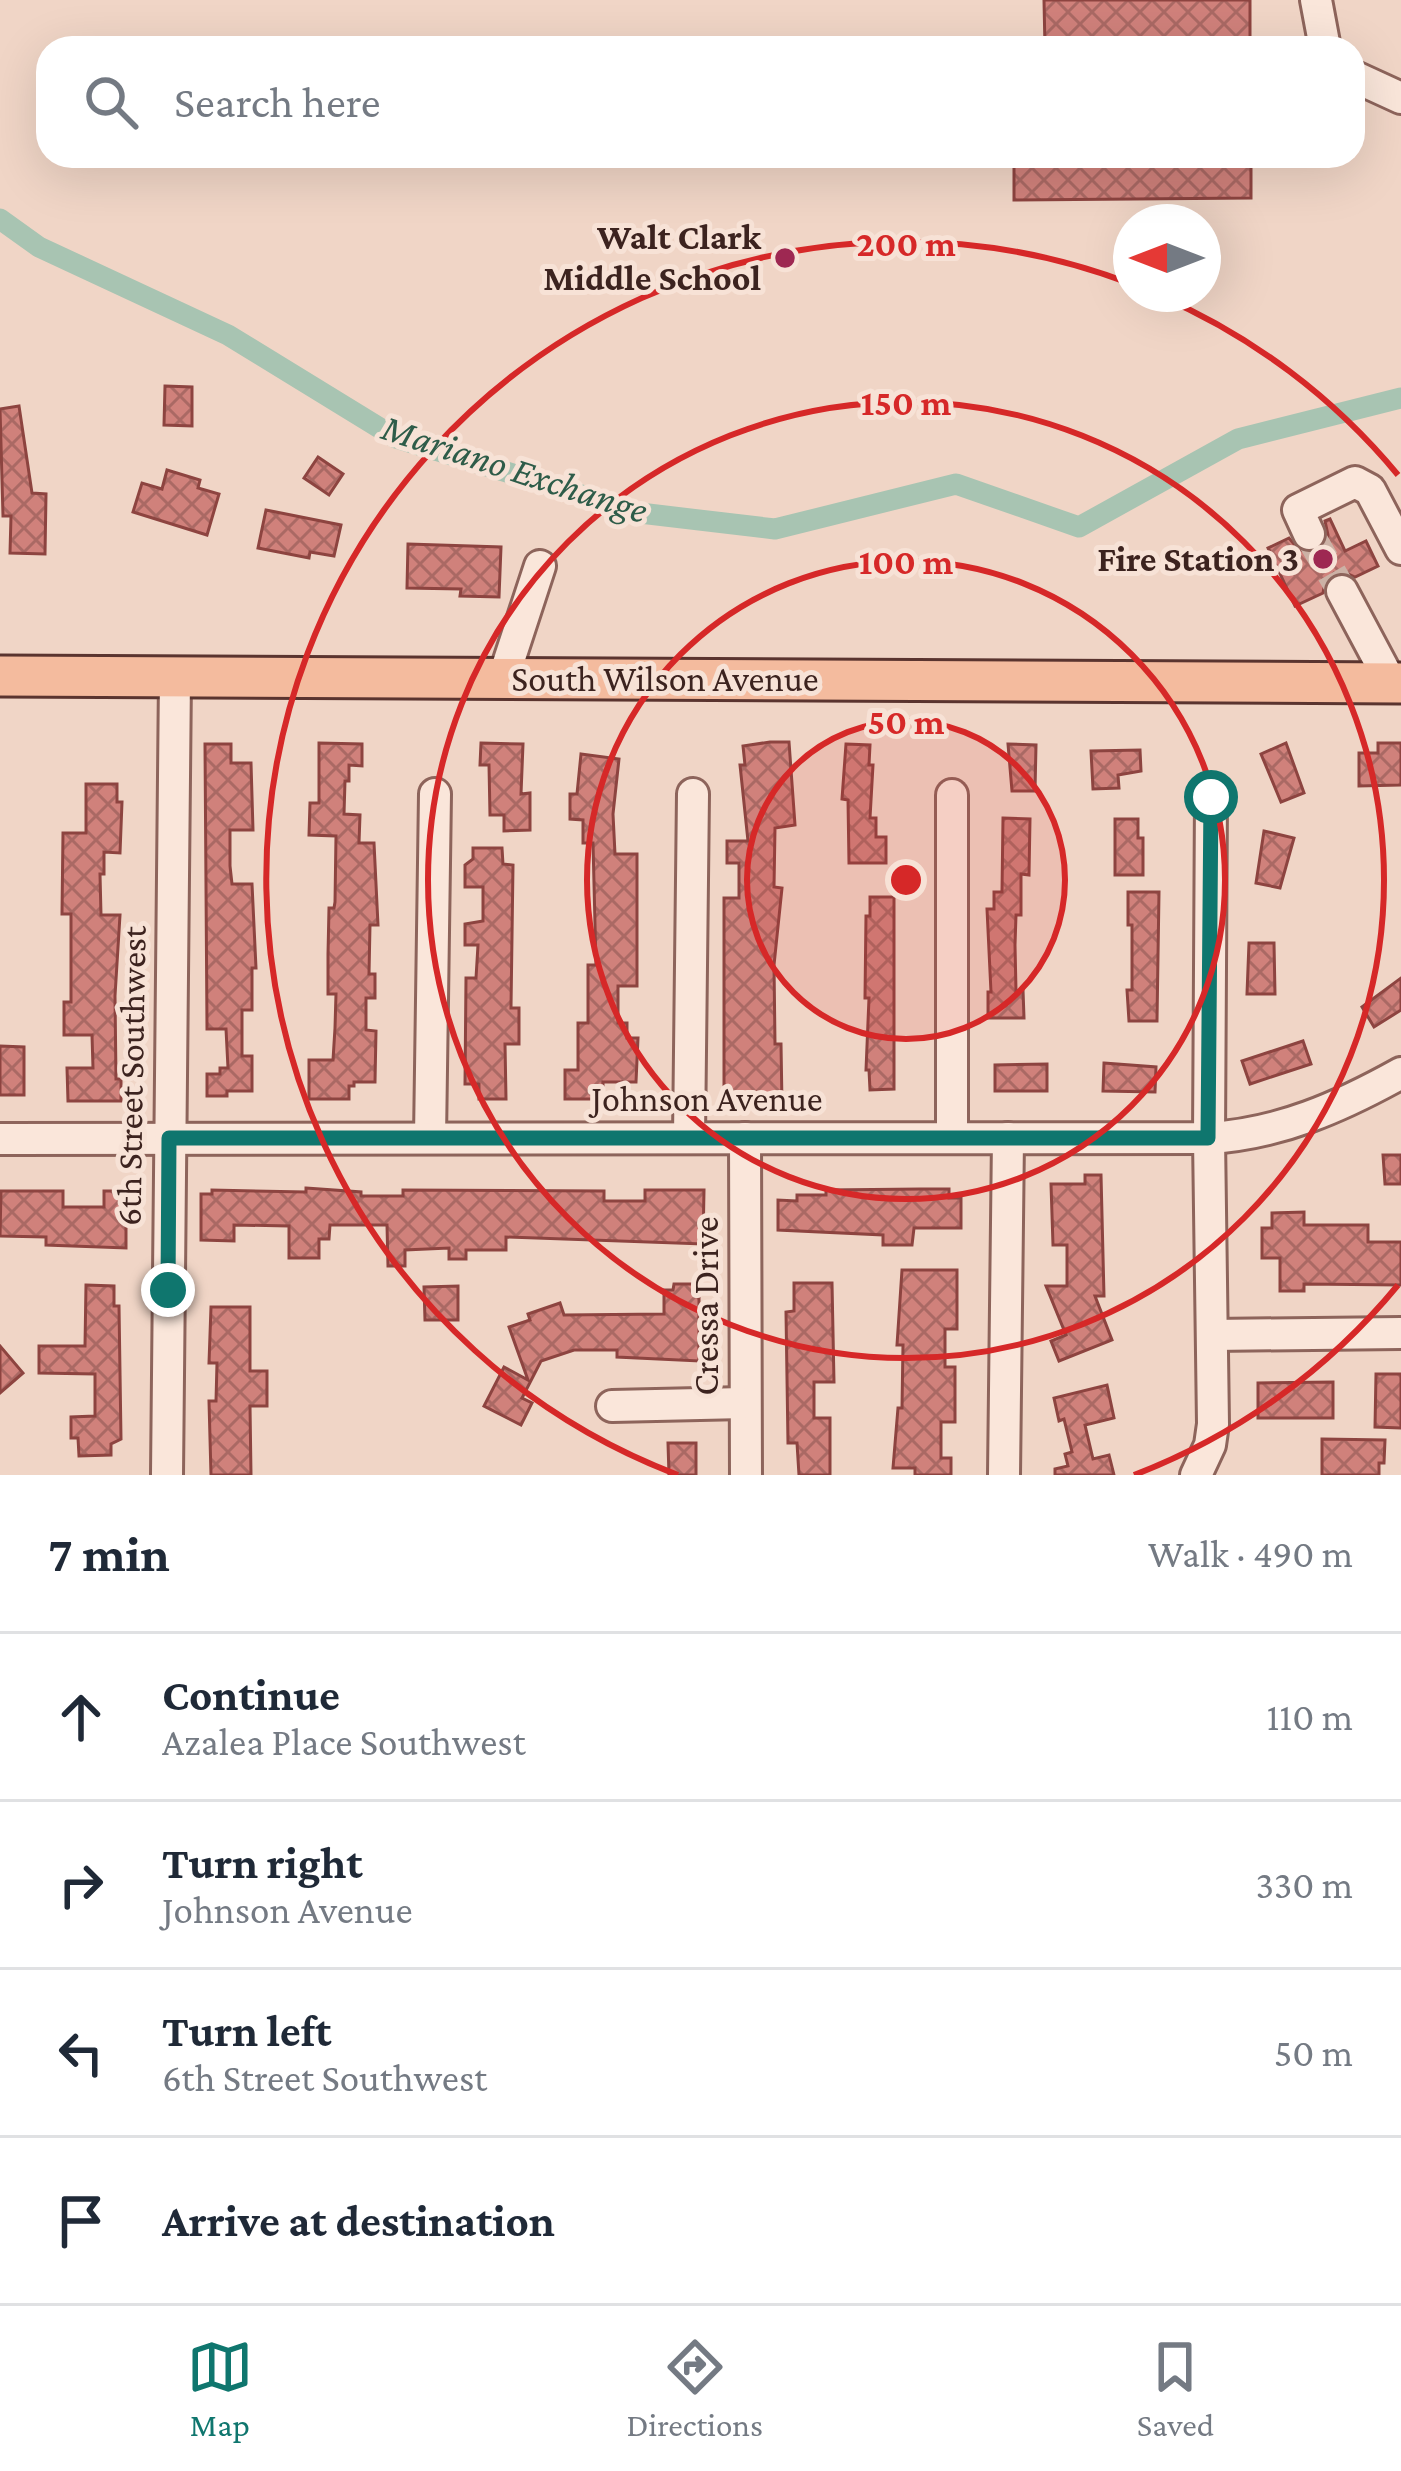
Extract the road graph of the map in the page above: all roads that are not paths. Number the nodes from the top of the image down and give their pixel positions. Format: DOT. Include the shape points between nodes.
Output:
graph roads {
  1 [pos="1316,0"];
  2 [pos="1323,36"];
  3 [pos="1365,82"];
  4 [pos="1401,98"];
  5 [pos="1309,534"];
  6 [pos="1401,549"];
  7 [pos="540,566"];
  8 [pos="1342,591"];
  9 [pos="0,676"];
  10 [pos="175,677"];
  11 [pos="503,679"];
  12 [pos="1396,683"];
  13 [pos="434,794"];
  14 [pos="694,794"];
  15 [pos="952,795"];
  16 [pos="1211,797"];
  17 [pos="1401,1073"];
  18 [pos="688,1137"];
  19 [pos="169,1138"];
  20 [pos="430,1138"];
  21 [pos="745,1138"];
  22 [pos="952,1138"];
  23 [pos="1008,1138"];
  24 [pos="1208,1138"];
  25 [pos="0,1139"];
  26 [pos="1401,1334"];
  27 [pos="1212,1335"];
  28 [pos="744,1402"];
  29 [pos="613,1406"];
  30 [pos="167,1475"];
  31 [pos="746,1475"];
  32 [pos="1004,1475"];
  33 [pos="1196,1475"];
  1 -- 2 [label="street"];
  3 -- 4 [label="street"];
  5 -- 6 [label="street" via="1298,510 1355,482 1370,490"];
  7 -- 11 [label="street"];
  8 -- 12 [label="street"];
  9 -- 10 [label="main road, South Wilson Avenue"];
  10 -- 11 [label="main road, South Wilson Avenue"];
  10 -- 19 [label="street, 6th Street Southwest"];
  11 -- 12 [label="main road, South Wilson Avenue"];
  13 -- 20 [label="street"];
  14 -- 18 [label="street"];
  15 -- 22 [label="street"];
  16 -- 24 [label="street"];
  17 -- 24 [label="street, Johnson Avenue" via="1288,1125"];
  18 -- 20 [label="street, Johnson Avenue"];
  18 -- 21 [label="street, Johnson Avenue"];
  19 -- 20 [label="street, Johnson Avenue"];
  19 -- 25 [label="street, Johnson Avenue"];
  19 -- 30 [label="street, 6th Street Southwest"];
  21 -- 22 [label="street, Johnson Avenue"];
  21 -- 28 [label="street, Cressa Drive"];
  22 -- 23 [label="street, Johnson Avenue"];
  23 -- 24 [label="street, Johnson Avenue"];
  23 -- 32 [label="street"];
  24 -- 27 [label="street"];
  26 -- 27 [label="street"];
  27 -- 33 [label="street" via="1214,1424"];
  28 -- 29 [label="street"];
  28 -- 31 [label="street, Cressa Drive"];
}
